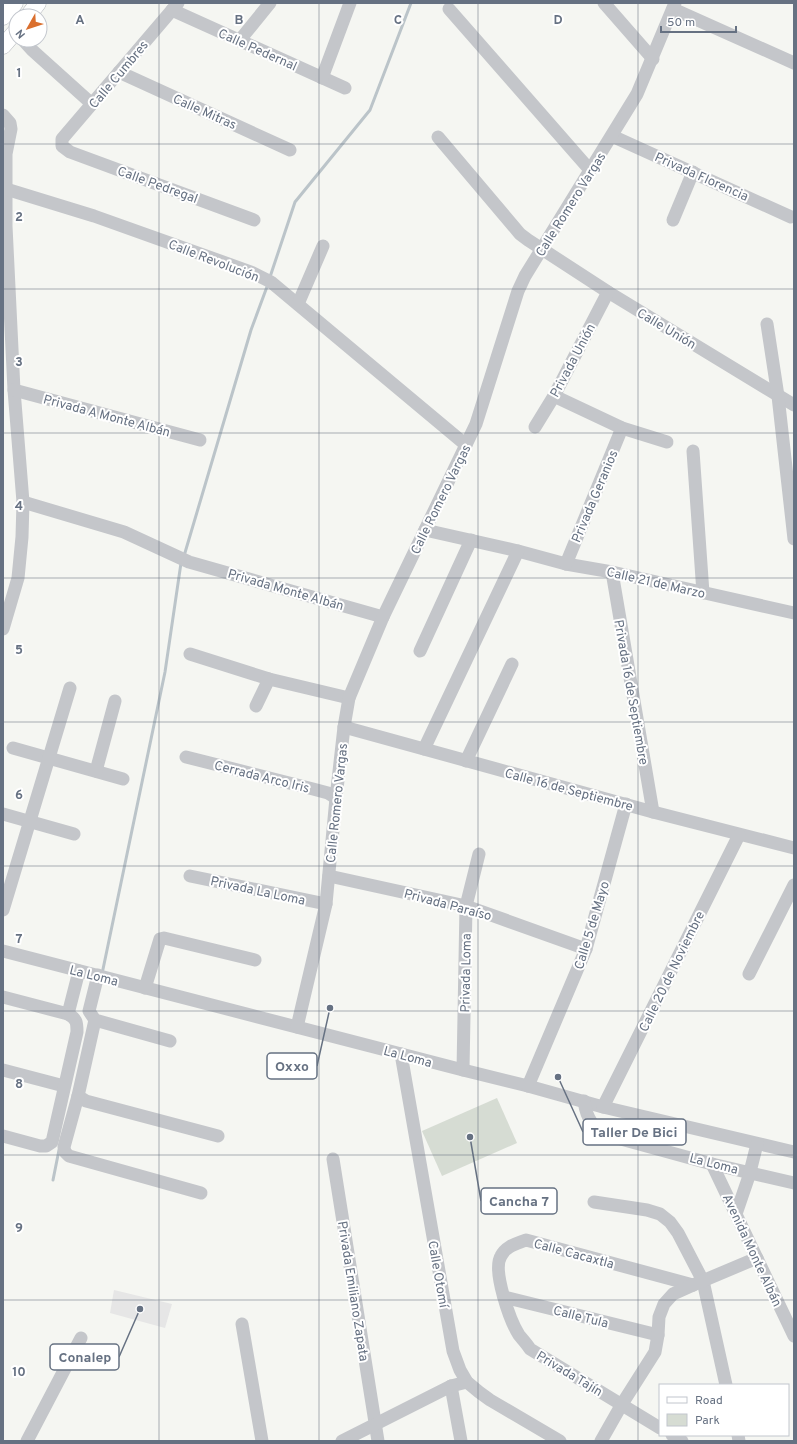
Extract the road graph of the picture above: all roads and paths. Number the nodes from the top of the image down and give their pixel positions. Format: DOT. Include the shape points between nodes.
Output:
graph roads {
  1 [pos="15,3"];
  2 [pos="270,3"];
  3 [pos="350,3"];
  4 [pos="604,3"];
  5 [pos="674,6"];
  6 [pos="175,7"];
  7 [pos="449,9"];
  8 [pos="3,16"];
  9 [pos="239,41"];
  10 [pos="30,48"];
  11 [pos="653,59"];
  12 [pos="794,63"];
  13 [pos="119,72"];
  14 [pos="322,78"];
  15 [pos="345,88"];
  16 [pos="92,104"];
  17 [pos="3,115"];
  18 [pos="612,136"];
  19 [pos="438,137"];
  20 [pos="62,146"];
  21 [pos="290,150"];
  22 [pos="5,154"];
  23 [pos="590,170"];
  24 [pos="693,172"];
  25 [pos="6,189"];
  26 [pos="791,217"];
  27 [pos="254,220"];
  28 [pos="673,220"];
  29 [pos="323,246"];
  30 [pos="542,249"];
  31 [pos="608,292"];
  32 [pos="298,304"];
  33 [pos="7,322"];
  34 [pos="767,324"];
  35 [pos="14,390"];
  36 [pos="554,396"];
  37 [pos="778,396"];
  38 [pos="794,405"];
  39 [pos="535,427"];
  40 [pos="622,428"];
  41 [pos="200,440"];
  42 [pos="667,442"];
  43 [pos="466,445"];
  44 [pos="693,451"];
  45 [pos="23,502"];
  46 [pos="425,530"];
  47 [pos="794,539"];
  48 [pos="471,540"];
  49 [pos="518,551"];
  50 [pos="566,564"];
  51 [pos="612,572"];
  52 [pos="703,593"];
  53 [pos="794,613"];
  54 [pos="383,617"];
  55 [pos="3,629"];
  56 [pos="420,651"];
  57 [pos="190,654"];
  58 [pos="512,664"];
  59 [pos="269,679"];
  60 [pos="70,688"];
  61 [pos="349,698"];
  62 [pos="115,701"];
  63 [pos="256,706"];
  64 [pos="344,727"];
  65 [pos="13,748"];
  66 [pos="424,749"];
  67 [pos="186,757"];
  68 [pos="49,758"];
  69 [pos="466,761"];
  70 [pos="96,771"];
  71 [pos="123,778"];
  72 [pos="336,798"];
  73 [pos="626,804"];
  74 [pos="653,812"];
  75 [pos="3,814"];
  76 [pos="30,822"];
  77 [pos="74,834"];
  78 [pos="739,835"];
  79 [pos="794,848"];
  80 [pos="479,854"];
  81 [pos="190,876"];
  82 [pos="329,876"];
  83 [pos="7,883"];
  84 [pos="794,886"];
  85 [pos="326,904"];
  86 [pos="466,906"];
  87 [pos="3,910"];
  88 [pos="586,949"];
  89 [pos="3,951"];
  90 [pos="254,960"];
  91 [pos="79,971"];
  92 [pos="749,974"];
  93 [pos="98,975"];
  94 [pos="145,988"];
  95 [pos="3,997"];
  96 [pos="68,1014"];
  97 [pos="95,1020"];
  98 [pos="297,1027"];
  99 [pos="170,1041"];
  100 [pos="401,1054"];
  101 [pos="3,1070"];
  102 [pos="463,1070"];
  103 [pos="64,1086"];
  104 [pos="528,1086"];
  105 [pos="78,1096"];
  106 [pos="584,1101"];
  107 [pos="603,1107"];
  108 [pos="3,1136"];
  109 [pos="218,1136"];
  110 [pos="757,1144"];
  111 [pos="794,1152"];
  112 [pos="333,1159"];
  113 [pos="712,1164"];
  114 [pos="750,1172"];
  115 [pos="794,1183"];
  116 [pos="201,1193"];
  117 [pos="594,1202"];
  118 [pos="736,1214"];
  119 [pos="757,1258"];
  120 [pos="698,1283"];
  121 [pos="504,1297"];
  122 [pos="242,1324"];
  123 [pos="658,1335"];
  124 [pos="794,1336"];
  125 [pos="81,1338"];
  126 [pos="467,1382"];
  127 [pos="726,1384"];
  128 [pos="451,1386"];
  129 [pos="622,1404"];
  130 [pos="375,1424"];
  131 [pos="659,1427"];
  132 [pos="544,1436"];
  133 [pos="27,1441"];
  134 [pos="262,1441"];
  135 [pos="342,1441"];
  136 [pos="378,1441"];
  137 [pos="461,1441"];
  138 [pos="560,1441"];
  139 [pos="601,1441"];
  1 -- 8 [label="main road"];
  2 -- 9 [label="street"];
  3 -- 14 [label="street"];
  4 -- 11 [label="street"];
  5 -- 11 [label="street, Calle Romero Vargas"];
  5 -- 12 [label="street"];
  6 -- 9 [label="street, Calle Pedernal"];
  6 -- 13 [label="street, Calle Cumbres"];
  7 -- 23 [label="street"];
  9 -- 14 [label="street, Calle Pedernal"];
  10 -- 16 [label="street"];
  11 -- 18 [label="street, Calle Romero Vargas" via="637,94"];
  13 -- 16 [label="street, Calle Cumbres"];
  13 -- 21 [label="street, Calle Mitras"];
  14 -- 15 [label="street, Calle Pedernal"];
  16 -- 20 [label="street, Calle Cumbres" via="62,139"];
  17 -- 22 [label="street" via="10,123 11,129"];
  18 -- 23 [label="street, Calle Romero Vargas"];
  18 -- 24 [label="street, Privada Florencia"];
  19 -- 30 [label="street, Calle Unión" via="520,234"];
  20 -- 27 [label="street, Calle Pedregal" via="70,152"];
  22 -- 25 [label="street"];
  23 -- 30 [label="street, Calle Romero Vargas"];
  24 -- 26 [label="street, Privada Florencia"];
  24 -- 28 [label="street"];
  25 -- 32 [label="street, Calle Revolución" via="94,216 251,272 271,282"];
  25 -- 33 [label="street"];
  29 -- 32 [label="street"];
  30 -- 31 [label="street, Calle Unión"];
  30 -- 43 [label="street, Calle Romero Vargas" via="518,292 476,424"];
  31 -- 36 [label="street, Privada Unión"];
  31 -- 37 [label="street, Calle Unión"];
  32 -- 43 [label="street, Calle Revolución"];
  33 -- 35 [label="street"];
  34 -- 37 [label="street"];
  35 -- 41 [label="street, Privada A Monte Albán"];
  35 -- 45 [label="street"];
  36 -- 39 [label="street, Privada Unión"];
  36 -- 40 [label="street"];
  37 -- 38 [label="street, Calle Unión"];
  37 -- 47 [label="street"];
  40 -- 42 [label="street"];
  40 -- 50 [label="street, Privada Geranios"];
  43 -- 46 [label="street, Calle Romero Vargas"];
  44 -- 52 [label="street"];
  45 -- 54 [label="street, Privada Monte Albán" via="124,532 189,562"];
  45 -- 55 [label="street" via="18,578"];
  46 -- 48 [label="street, Calle 21 de Marzo"];
  46 -- 54 [label="street, Calle Romero Vargas"];
  48 -- 49 [label="street, Calle 21 de Marzo"];
  48 -- 56 [label="street"];
  49 -- 50 [label="street, Calle 21 de Marzo"];
  49 -- 66 [label="street"];
  50 -- 51 [label="street, Calle 21 de Marzo"];
  51 -- 52 [label="street, Calle 21 de Marzo"];
  51 -- 74 [label="street, Privada 16 de Septiembre"];
  52 -- 53 [label="street, Calle 21 de Marzo"];
  54 -- 61 [label="street, Calle Romero Vargas"];
  57 -- 59 [label="street"];
  58 -- 69 [label="street"];
  59 -- 61 [label="street"];
  59 -- 63 [label="street"];
  60 -- 68 [label="street"];
  61 -- 64 [label="street, Calle Romero Vargas"];
  62 -- 70 [label="street"];
  64 -- 66 [label="street, Calle 16 de Septiembre"];
  64 -- 72 [label="street, Calle Romero Vargas"];
  65 -- 68 [label="street"];
  66 -- 69 [label="street, Calle 16 de Septiembre"];
  67 -- 72 [label="street, Cerrada Arco Iris" via="328,793"];
  68 -- 70 [label="street"];
  68 -- 76 [label="street"];
  69 -- 73 [label="street, Calle 16 de Septiembre"];
  70 -- 71 [label="street"];
  72 -- 82 [label="street, Calle Romero Vargas"];
  73 -- 74 [label="street, Calle 16 de Septiembre"];
  73 -- 88 [label="street, Calle 5 de Mayo"];
  74 -- 78 [label="street, Calle 16 de Septiembre"];
  75 -- 76 [label="street"];
  76 -- 77 [label="street"];
  76 -- 83 [label="street"];
  78 -- 79 [label="street, Calle 16 de Septiembre"];
  78 -- 107 [label="street, Calle 20 de Noviembre"];
  80 -- 86 [label="street, Privada Loma"];
  81 -- 85 [label="street, Privada La Loma"];
  82 -- 85 [label="street, Calle Romero Vargas"];
  82 -- 86 [label="street, Privada Paraíso"];
  83 -- 87 [label="street"];
  84 -- 92 [label="street"];
  85 -- 98 [label="street, Calle Romero Vargas"];
  86 -- 88 [label="street, Privada Paraíso"];
  86 -- 102 [label="street, Privada Loma"];
  88 -- 104 [label="street, Calle 5 de Mayo"];
  89 -- 91 [label="street, La Loma"];
  90 -- 94 [label="street" via="160,939"];
  91 -- 93 [label="street, La Loma"];
  91 -- 96 [label="street"];
  93 -- 94 [label="street, La Loma"];
  93 -- 97 [label="street" via="89,1011"];
  94 -- 98 [label="street, La Loma"];
  95 -- 96 [label="street"];
  96 -- 103 [label="street" via="77,1022 77,1032"];
  97 -- 99 [label="street"];
  97 -- 105 [label="street"];
  98 -- 100 [label="street, La Loma"];
  100 -- 102 [label="street, La Loma"];
  100 -- 126 [label="street, Calle Otomí" via="453,1351"];
  101 -- 103 [label="street"];
  102 -- 104 [label="street, La Loma"];
  103 -- 108 [label="street" via="52,1142 40,1146"];
  104 -- 106 [label="street, La Loma"];
  105 -- 109 [label="street" via="86,1101"];
  105 -- 116 [label="street" via="64,1147 69,1156"];
  106 -- 107 [label="street"];
  106 -- 113 [label="street, La Loma" via="590,1122 610,1136"];
  107 -- 110 [label="street"];
  110 -- 111 [label="street"];
  110 -- 114 [label="street"];
  112 -- 130 [label="street, Privada Emiliano Zapata"];
  113 -- 114 [label="street, La Loma"];
  113 -- 118 [label="street, Avenida Monte Albán"];
  114 -- 115 [label="street, La Loma"];
  114 -- 118 [label="street"];
  117 -- 120 [label="street" via="660,1214 678,1233"];
  118 -- 119 [label="street, Avenida Monte Albán"];
  119 -- 120 [label="street"];
  119 -- 124 [label="street, Avenida Monte Albán"];
  120 -- 121 [label="street, Calle Cacaxtla" via="526,1240 509,1246 500,1257 498,1276"];
  120 -- 123 [label="street" via="673,1294 664,1304 659,1317"];
  120 -- 127 [label="street"];
  121 -- 123 [label="street, Calle Tula"];
  121 -- 129 [label="street, Privada Tajín" via="518,1334 530,1349"];
  122 -- 134 [label="street"];
  123 -- 129 [label="street" via="654,1352"];
  125 -- 133 [label="street"];
  126 -- 128 [label="street"];
  126 -- 132 [label="street, Calle Otomí"];
  128 -- 130 [label="street"];
  128 -- 137 [label="street"];
  129 -- 131 [label="street, Privada Tajín"];
  129 -- 139 [label="street"];
  130 -- 135 [label="street"];
  130 -- 136 [label="street, Privada Emiliano Zapata"];
  132 -- 138 [label="street, Calle Otomí"];
}
